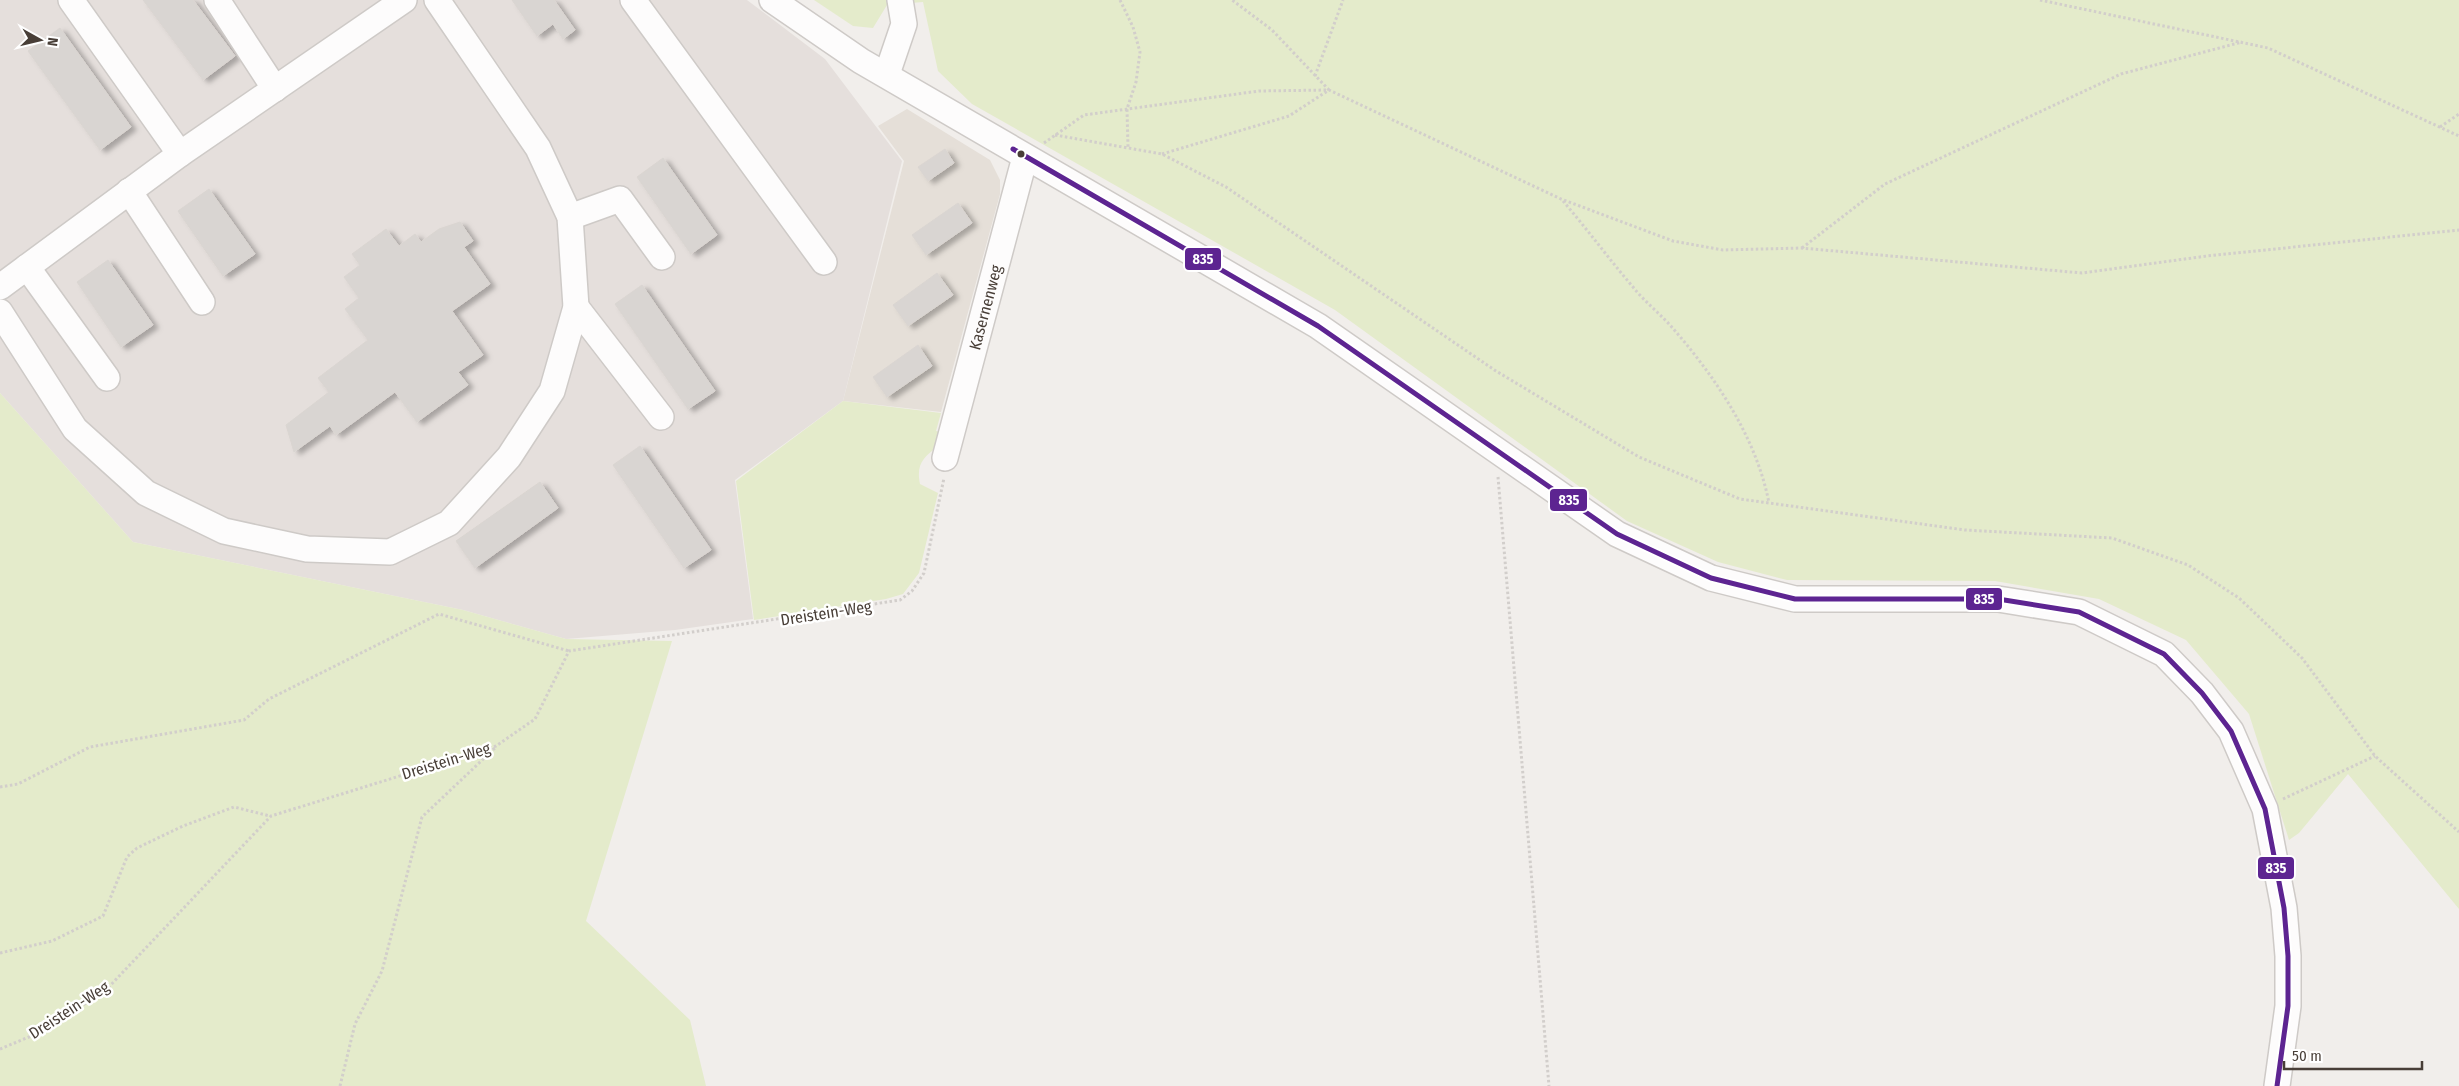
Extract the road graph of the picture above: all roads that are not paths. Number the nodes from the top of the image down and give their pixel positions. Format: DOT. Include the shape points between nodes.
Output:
graph roads {
  1 [pos="71,0"];
  2 [pos="217,0"];
  3 [pos="404,0"];
  4 [pos="437,0"];
  5 [pos="633,0"];
  6 [pos="772,0"];
  7 [pos="900,0"];
  8 [pos="376,8"];
  9 [pos="886,74"];
  10 [pos="275,89"];
  11 [pos="1019,153"];
  12 [pos="180,154"];
  13 [pos="130,191"];
  14 [pos="570,217"];
  15 [pos="662,257"];
  16 [pos="824,262"];
  17 [pos="27,267"];
  18 [pos="0,287"];
  19 [pos="202,302"];
  20 [pos="576,307"];
  21 [pos="0,312"];
  22 [pos="107,378"];
  23 [pos="661,417"];
  24 [pos="945,458"];
  25 [pos="2277,1086"];
  1 -- 12 [label="street"];
  2 -- 10 [label="street"];
  3 -- 8 [label="street"];
  4 -- 14 [label="street" via="538,148"];
  5 -- 16 [label="street"];
  6 -- 9 [label="street" via="861,61"];
  7 -- 9 [label="street" via="904,24"];
  8 -- 10 [label="street"];
  9 -- 11 [label="street"];
  10 -- 12 [label="street"];
  11 -- 24 [label="street, Kasernenweg"];
  11 -- 25 [label="street" via="1318,326 1617,534 1711,578 1796,599 1998,599 2079,612 2164,654 2202,693 2231,731 2265,809 2284,908 2288,956 2288,1006"];
  12 -- 13 [label="street"];
  13 -- 17 [label="street"];
  13 -- 19 [label="street"];
  14 -- 15 [label="street" via="620,199"];
  14 -- 20 [label="street"];
  17 -- 18 [label="street"];
  17 -- 22 [label="street"];
  20 -- 21 [label="street" via="552,390 509,457 449,523 390,552 307,550 224,531 146,493 75,429"];
  20 -- 23 [label="street"];
}
